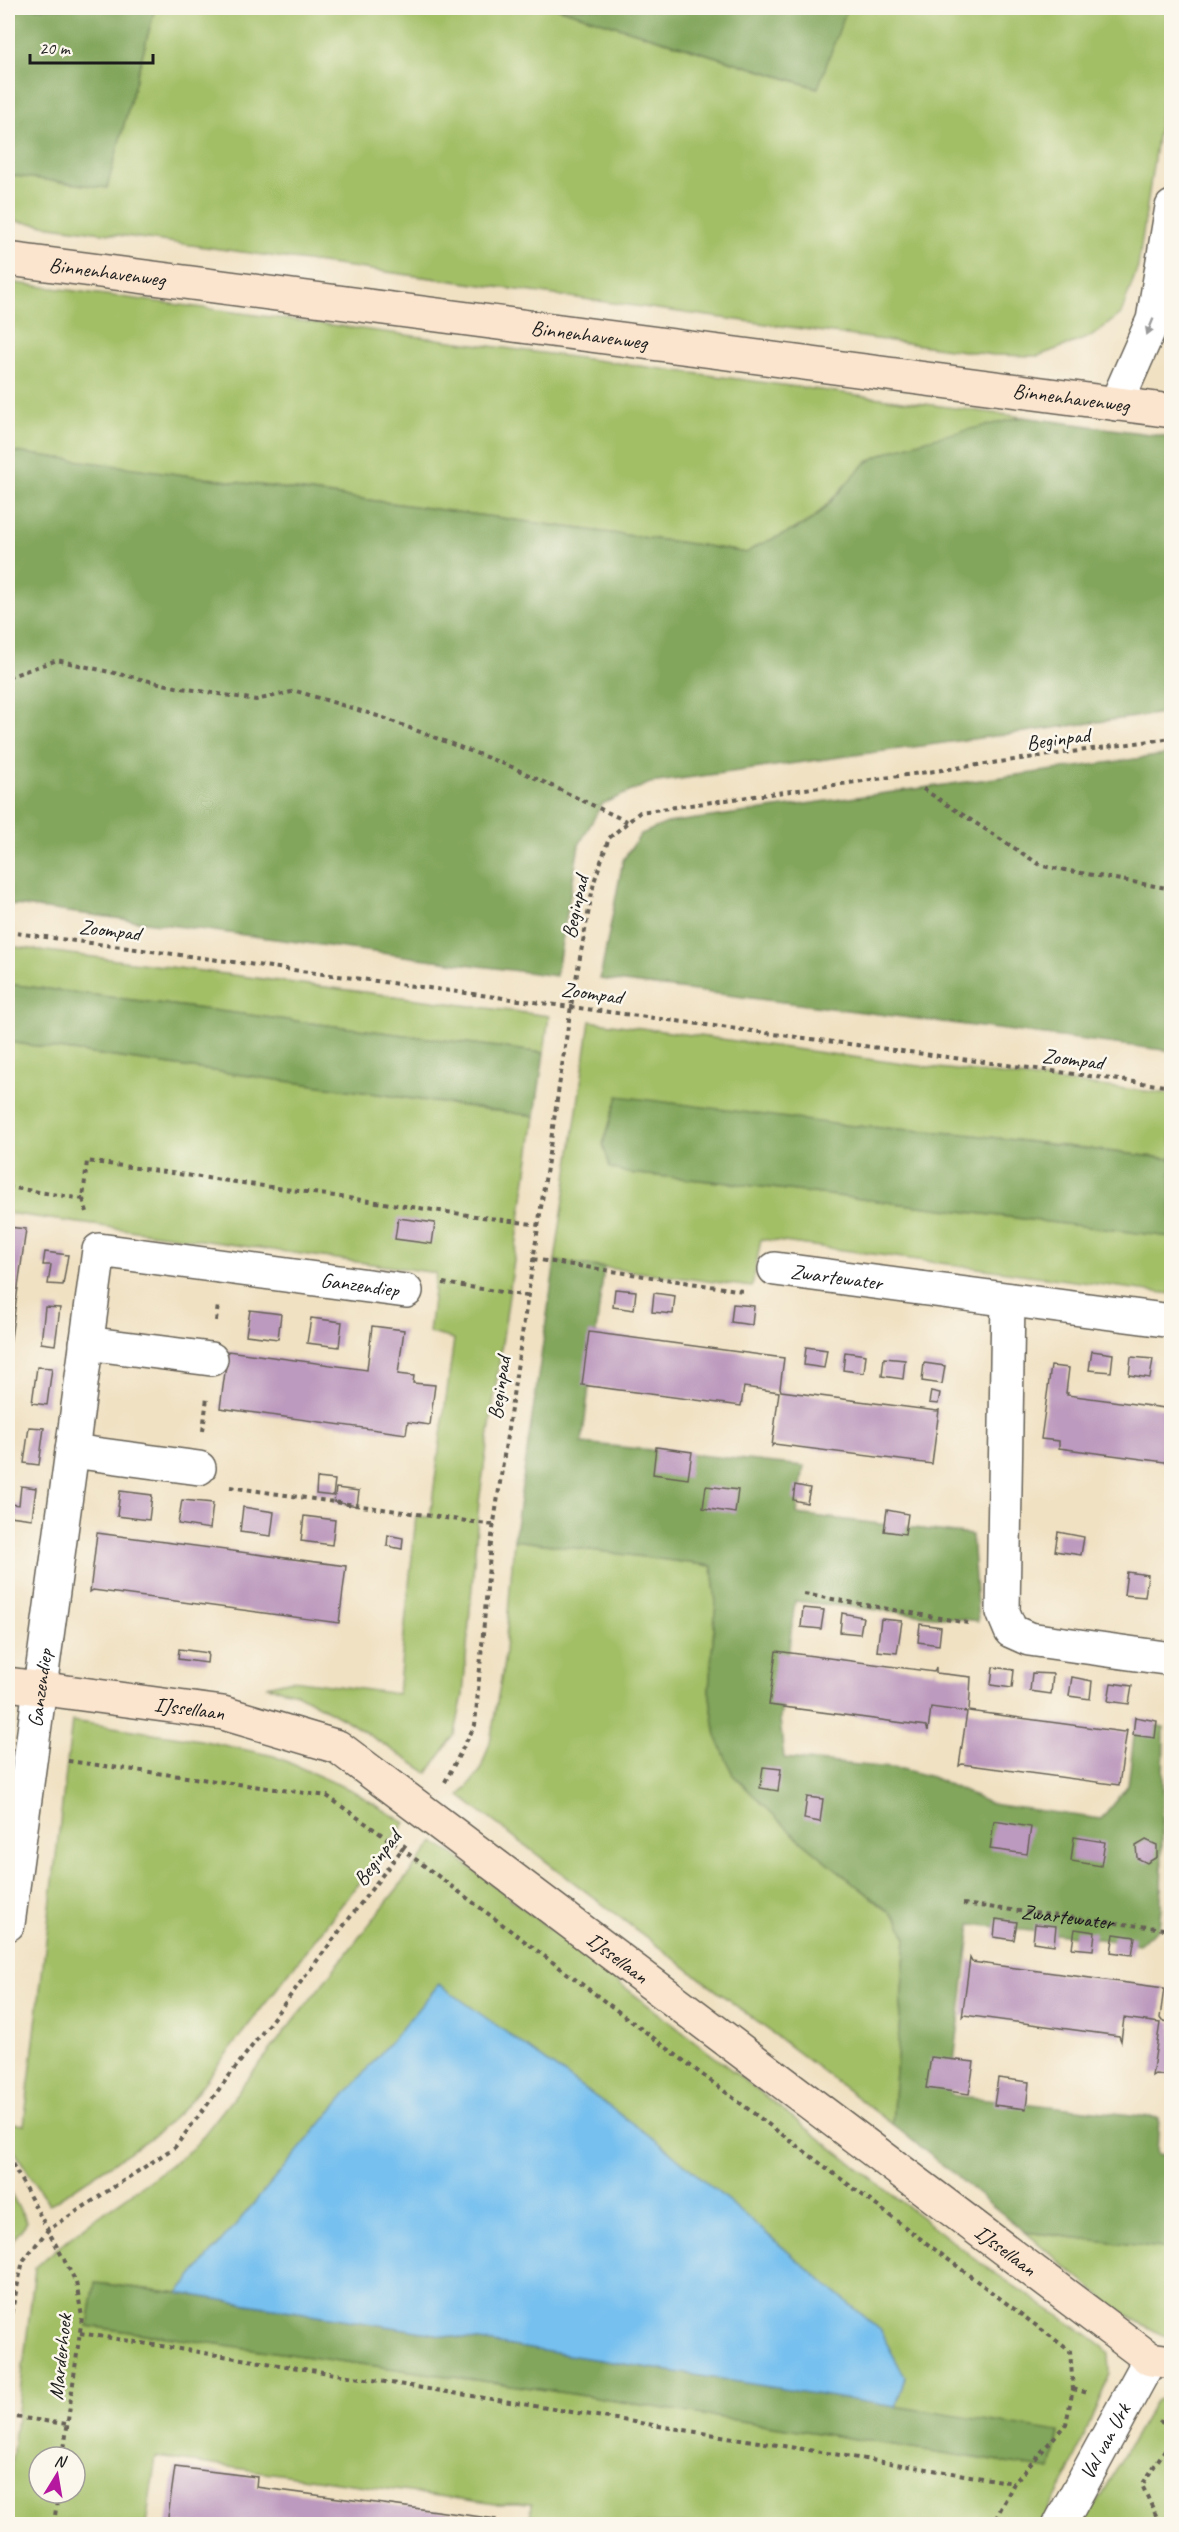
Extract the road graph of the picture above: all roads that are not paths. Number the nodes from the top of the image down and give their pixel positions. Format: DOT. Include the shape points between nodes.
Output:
graph roads {
  1 [pos="1172,207"];
  2 [pos="8,259"];
  3 [pos="1116,404"];
  4 [pos="1172,411"];
  5 [pos="775,1269"];
  6 [pos="406,1291"];
  7 [pos="1008,1300"];
  8 [pos="1172,1322"];
  9 [pos="86,1343"];
  10 [pos="211,1359"];
  11 [pos="72,1451"];
  12 [pos="199,1468"];
  13 [pos="1172,1659"];
  14 [pos="8,1684"];
  15 [pos="39,1688"];
  16 [pos="8,1924"];
  17 [pos="1161,2360"];
  18 [pos="1060,2524"];
  1 -- 3 [label="street, one-way" via="1153,320"];
  2 -- 3 [label="street, Binnenhavenweg"];
  3 -- 4 [label="street, Binnenhavenweg"];
  5 -- 7 [label="street, Zwartewater"];
  6 -- 9 [label="street, Ganzendiep" via="99,1250"];
  7 -- 8 [label="street, Zwartewater"];
  7 -- 13 [label="street" via="1003,1612 1011,1631 1029,1639"];
  9 -- 10 [label="street"];
  9 -- 11 [label="street, Ganzendiep"];
  11 -- 12 [label="street"];
  11 -- 15 [label="street, Ganzendiep"];
  14 -- 15 [label="street, IJssellaan"];
  15 -- 16 [label="street, Ganzendiep"];
  15 -- 17 [label="street, IJssellaan" via="223,1713 338,1747"];
  17 -- 18 [label="street, Val van Urk"];
}
